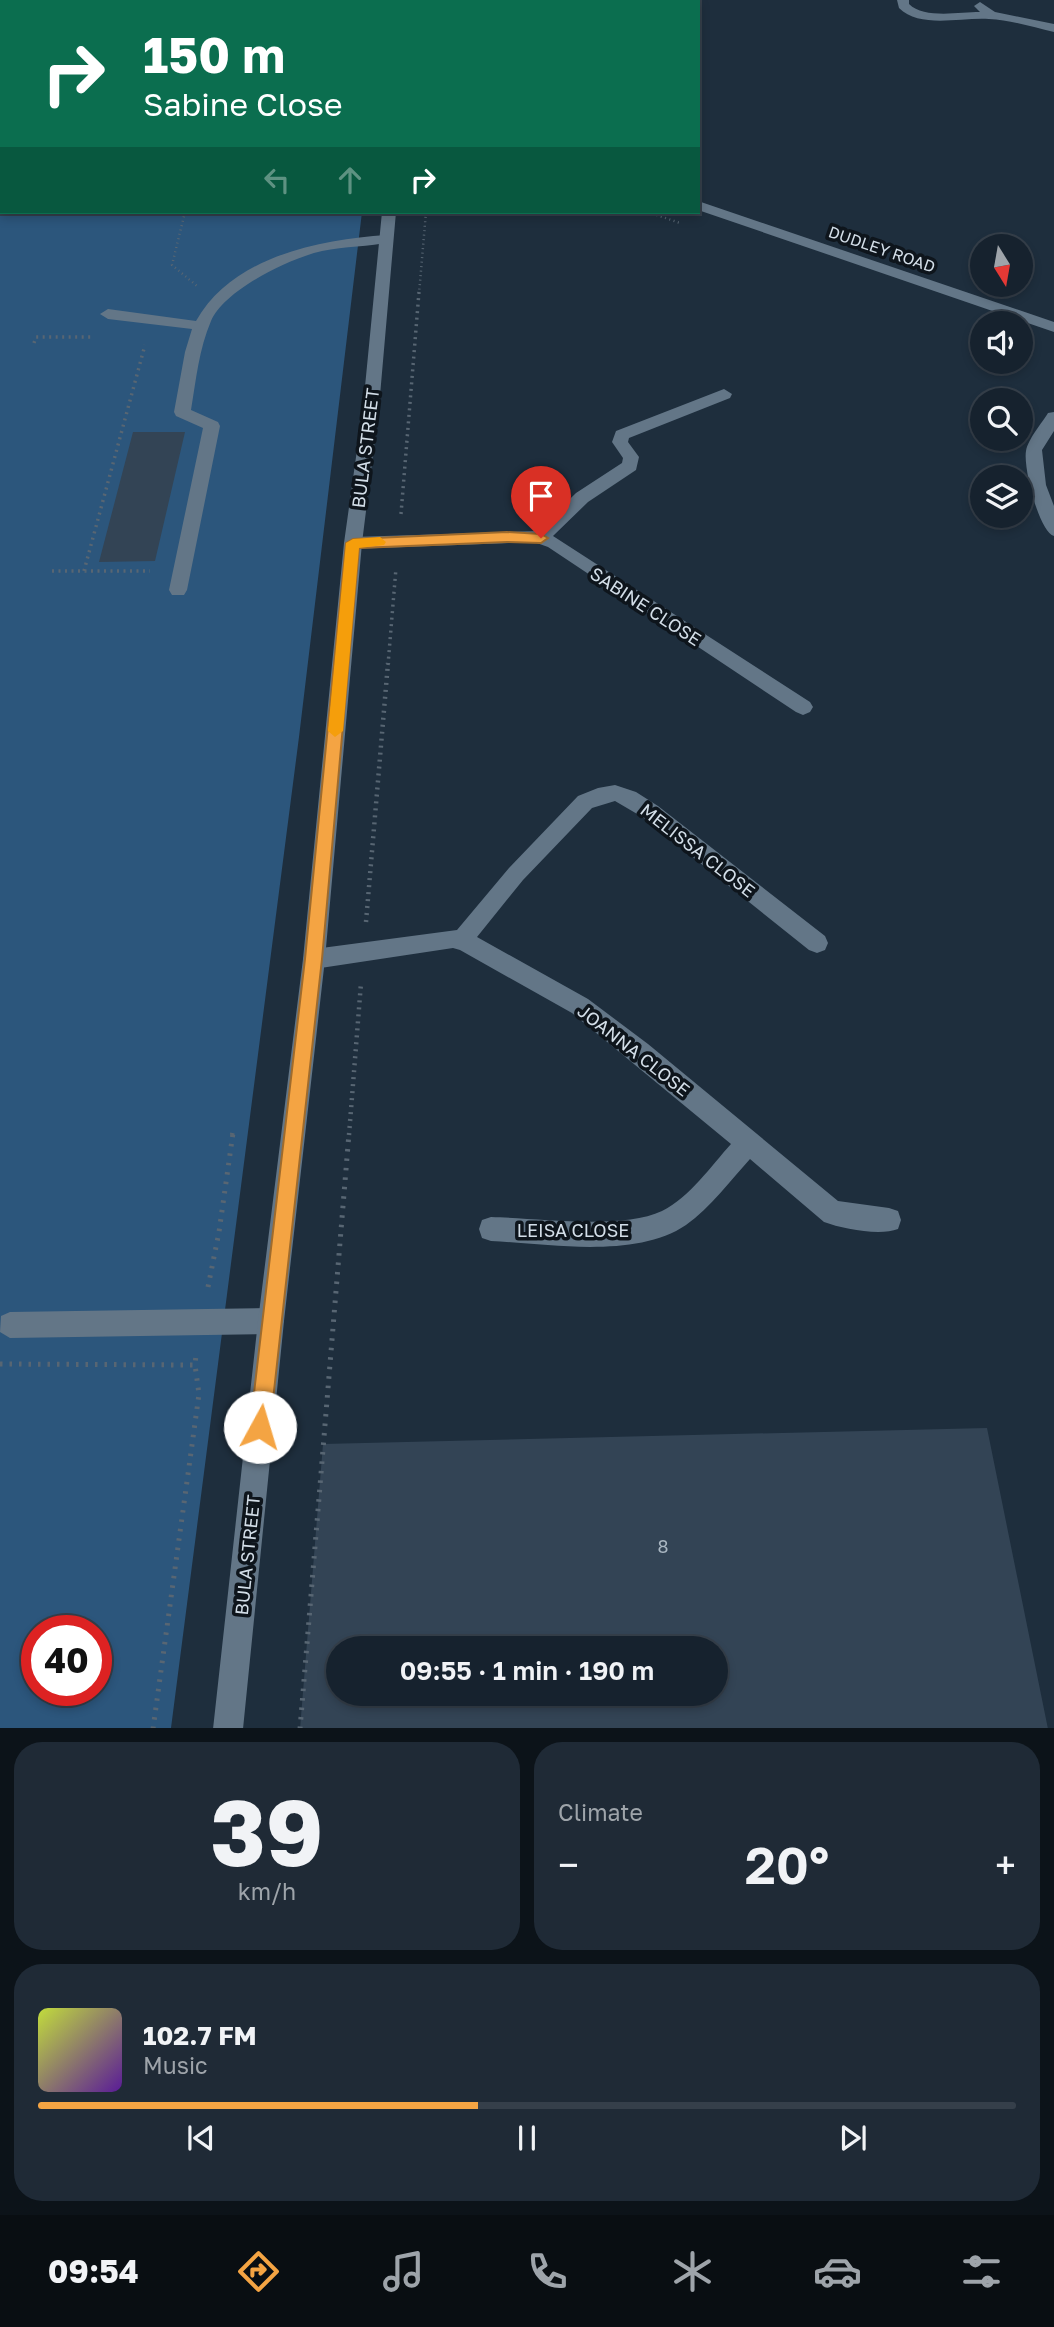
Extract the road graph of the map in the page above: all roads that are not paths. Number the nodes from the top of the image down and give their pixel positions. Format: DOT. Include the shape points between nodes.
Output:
graph roads {
  1 [pos="903,0"];
  2 [pos="971,0"];
  3 [pos="991,15"];
  4 [pos="1054,28"];
  5 [pos="700,206"];
  6 [pos="389,214"];
  7 [pos="386,239"];
  8 [pos="108,314"];
  9 [pos="202,326"];
  10 [pos="1054,327"];
  11 [pos="724,394"];
  12 [pos="1054,417"];
  13 [pos="1054,530"];
  14 [pos="541,538"];
  15 [pos="353,543"];
  16 [pos="178,590"];
  17 [pos="803,708"];
  18 [pos="461,941"];
  19 [pos="817,943"];
  20 [pos="314,959"];
  21 [pos="748,1143"];
  22 [pos="889,1220"];
  23 [pos="491,1229"];
  24 [pos="271,1321"];
  25 [pos="10,1325"];
  26 [pos="228,1728"];
  1 -- 3 [label="street" via="911,13"];
  2 -- 3 [label="street"];
  3 -- 4 [label="street"];
  5 -- 10 [label="street, DUDLEY ROAD"];
  6 -- 7 [label="street, BULA STREET"];
  7 -- 9 [label="street" via="324,246 258,269 206,316"];
  7 -- 15 [label="street, BULA STREET"];
  8 -- 9 [label="street"];
  9 -- 16 [label="street" via="182,412 212,426"];
  11 -- 14 [label="street" via="622,435 620,442 631,457 630,466 611,474"];
  12 -- 13 [label="street" via="1034,450 1038,485"];
  14 -- 15 [label="street, SABINE CLOSE"];
  14 -- 17 [label="street, SABINE CLOSE"];
  15 -- 20 [label="street, BULA STREET"];
  18 -- 19 [label="street, MELISSA CLOSE" via="585,802 615,793 652,812"];
  18 -- 20 [label="street" via="454,938"];
  18 -- 21 [label="street, JOANNA CLOSE" via="580,1006"];
  20 -- 24 [label="street, BULA STREET"];
  21 -- 22 [label="street, JOANNA CLOSE" via="833,1213"];
  21 -- 23 [label="street, LEISA CLOSE" via="668,1222 610,1232"];
  24 -- 25 [label="street"];
  24 -- 26 [label="street, BULA STREET"];
}
